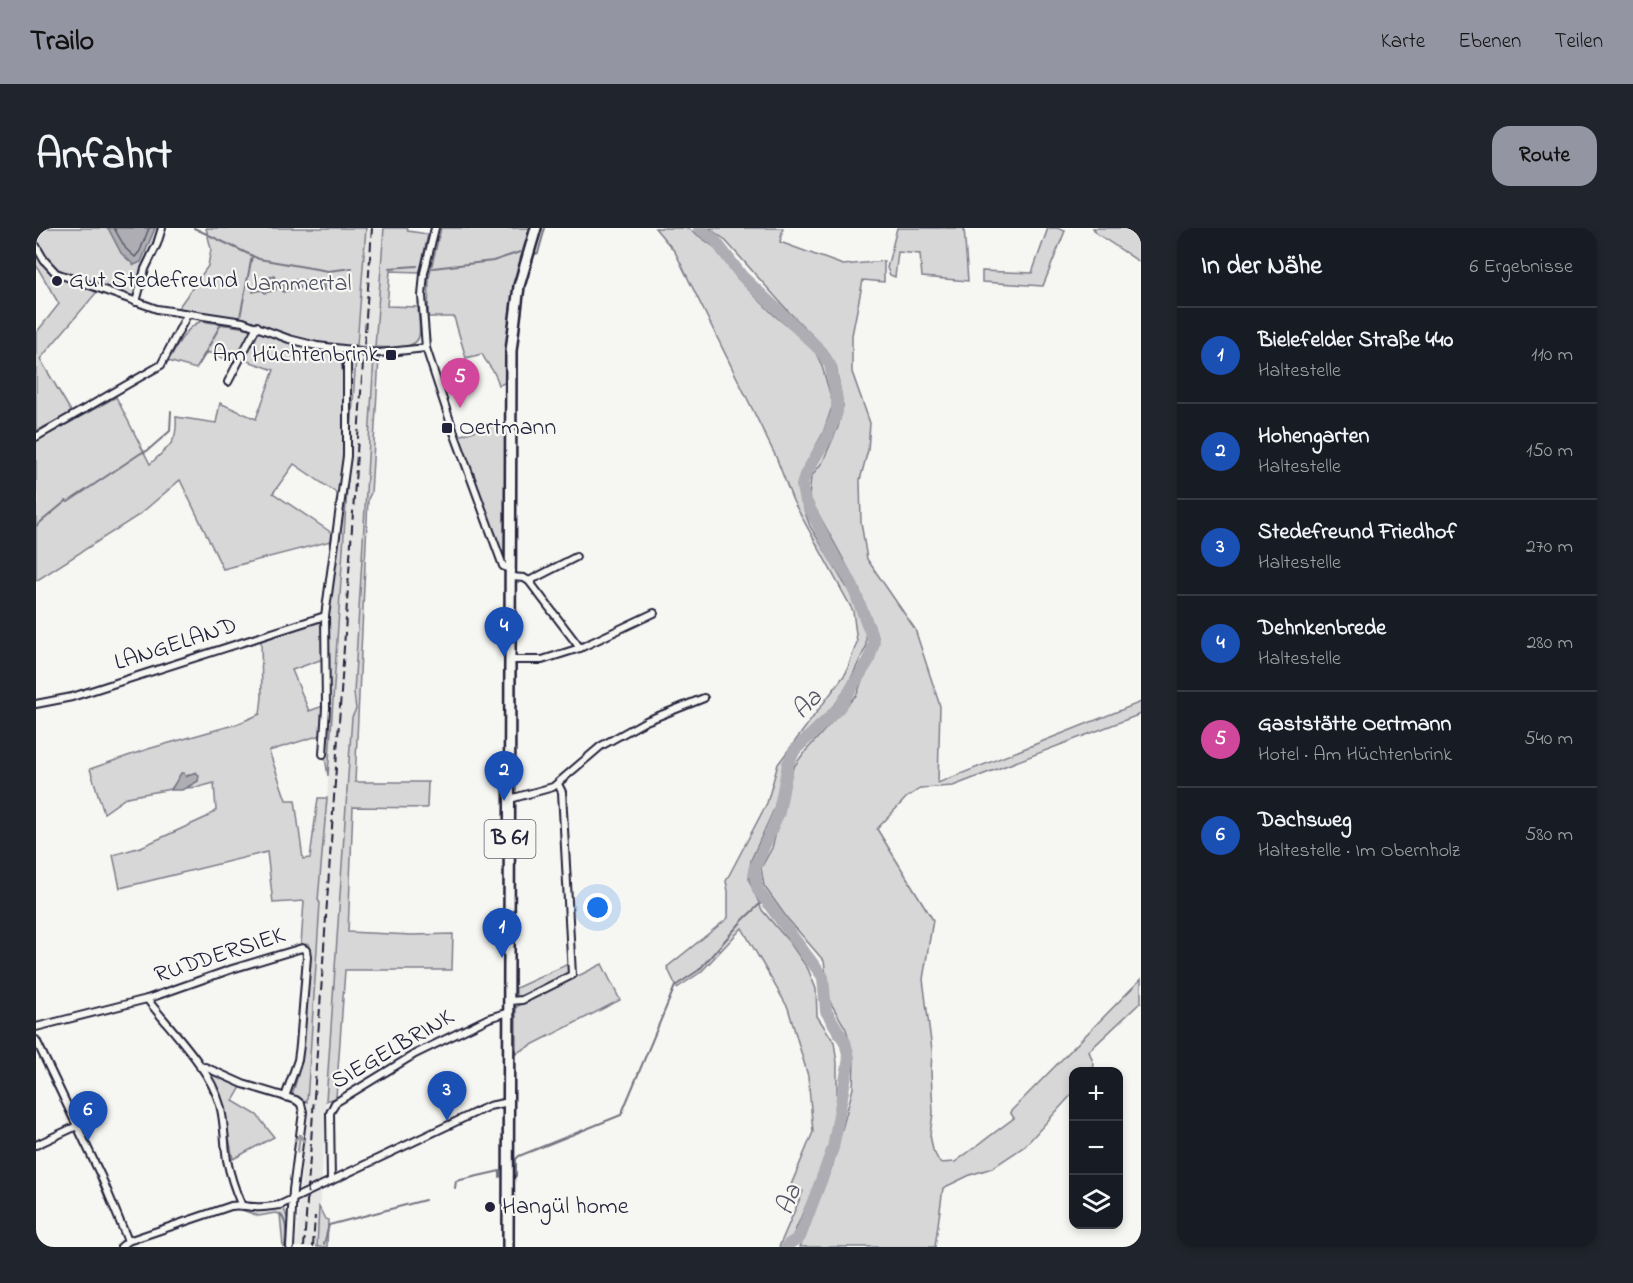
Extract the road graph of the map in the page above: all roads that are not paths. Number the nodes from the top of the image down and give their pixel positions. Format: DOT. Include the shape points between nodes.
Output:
graph roads {
  1 [pos="162,228"];
  2 [pos="435,228"];
  3 [pos="536,228"];
  4 [pos="36,246"];
  5 [pos="136,302"];
  6 [pos="187,315"];
  7 [pos="257,326"];
  8 [pos="426,348"];
  9 [pos="347,350"];
  10 [pos="228,382"];
  11 [pos="36,437"];
  12 [pos="576,557"];
  13 [pos="511,574"];
  14 [pos="529,581"];
  15 [pos="654,613"];
  16 [pos="325,616"];
  17 [pos="580,648"];
  18 [pos="511,660"];
  19 [pos="704,698"];
  20 [pos="36,704"];
  21 [pos="323,754"];
  22 [pos="558,784"];
  23 [pos="510,799"];
  24 [pos="147,999"];
  25 [pos="509,1001"];
  26 [pos="509,1012"];
  27 [pos="36,1027"];
  28 [pos="36,1040"];
  29 [pos="200,1067"];
  30 [pos="285,1097"];
  31 [pos="509,1102"];
  32 [pos="77,1126"];
  33 [pos="36,1145"];
  34 [pos="331,1180"];
  35 [pos="292,1200"];
  36 [pos="241,1204"];
  37 [pos="124,1244"];
  38 [pos="290,1247"];
  39 [pos="508,1247"];
  1 -- 5 [label="street"];
  2 -- 8 [label="street" via="422,296"];
  3 -- 13 [label="main road, B 61" via="519,286 513,328"];
  4 -- 5 [label="street" via="56,273"];
  5 -- 6 [label="street"];
  6 -- 7 [label="street"];
  6 -- 11 [label="street" via="156,368"];
  7 -- 9 [label="street" via="289,339"];
  7 -- 10 [label="street"];
  8 -- 9 [label="street" via="379,353"];
  8 -- 13 [label="street" via="503,566"];
  9 -- 16 [label="street" via="346,456"];
  12 -- 14 [label="street"];
  13 -- 14 [label="street"];
  13 -- 18 [label="main road, B 61"];
  14 -- 17 [label="street"];
  15 -- 17 [label="street"];
  16 -- 20 [label="street, LANGELAND" via="72,697"];
  16 -- 21 [label="street"];
  17 -- 18 [label="street" via="542,660"];
  18 -- 23 [label="main road, B 61"];
  19 -- 22 [label="street" via="646,721 596,749"];
  22 -- 23 [label="street"];
  22 -- 25 [label="street" via="562,792 572,975 522,1000"];
  23 -- 25 [label="main road, B 61"];
  24 -- 27 [label="street, RUDDERSIEK"];
  24 -- 29 [label="street"];
  24 -- 30 [label="street, RUDDERSIEK" via="289,950 304,949 307,957 300,1045"];
  25 -- 26 [label="main road, B 61"];
  26 -- 31 [label="main road, B 61"];
  26 -- 34 [label="street, SIEGELBRINK" via="415,1054 335,1103 330,1113"];
  28 -- 32 [label="street"];
  29 -- 30 [label="street"];
  29 -- 36 [label="street" via="220,1104 227,1160"];
  35 -- 30 [label="street, one-way" via="303,1112 301,1104"];
  31 -- 34 [label="street" via="489,1106"];
  31 -- 39 [label="main road, B 61"];
  32 -- 33 [label="street"];
  32 -- 37 [label="street" via="101,1176"];
  34 -- 35 [label="street"];
  35 -- 36 [label="street" via="266,1208"];
  35 -- 38 [label="street"];
  36 -- 37 [label="street"];
}
